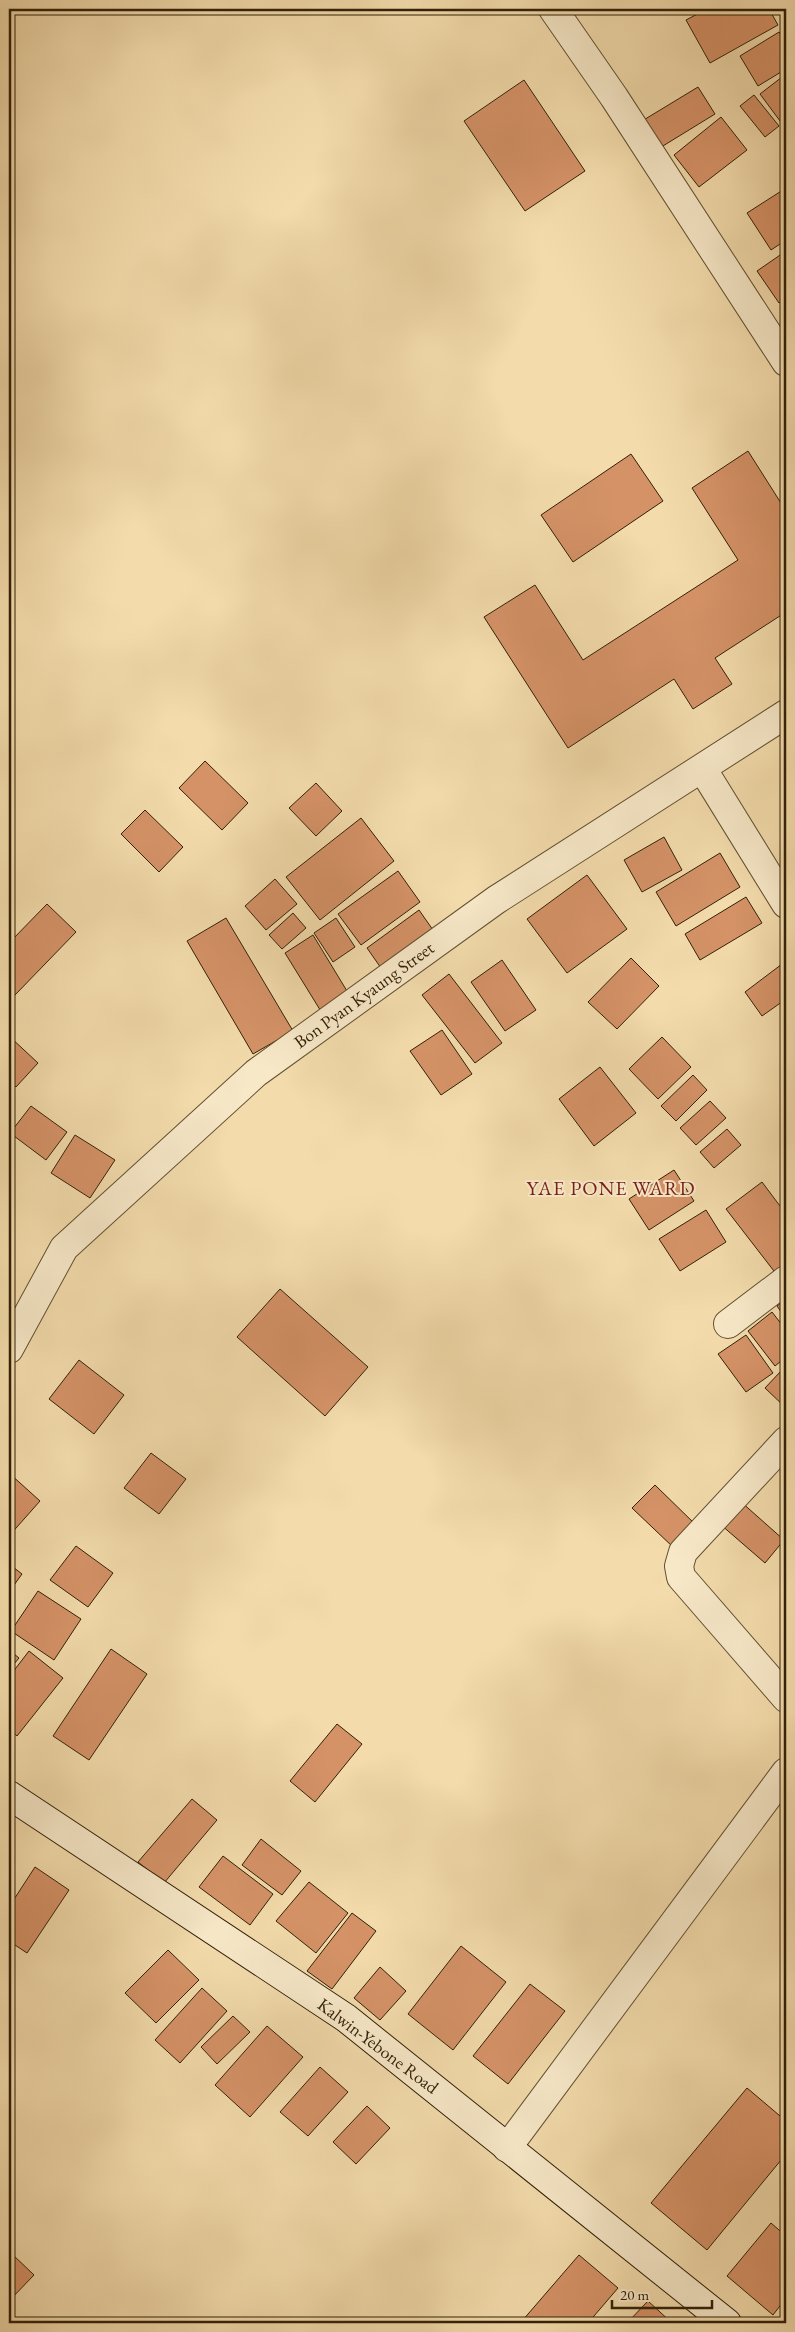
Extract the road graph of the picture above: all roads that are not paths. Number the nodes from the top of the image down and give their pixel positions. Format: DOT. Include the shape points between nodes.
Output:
graph roads {
  1 [pos="553,9"];
  2 [pos="786,362"];
  3 [pos="786,714"];
  4 [pos="702,768"];
  5 [pos="786,904"];
  6 [pos="786,1280"];
  7 [pos="728,1324"];
  8 [pos="9,1349"];
  9 [pos="786,1441"];
  10 [pos="786,1698"];
  11 [pos="786,1772"];
  12 [pos="9,1796"];
  13 [pos="507,2148"];
  14 [pos="727,2323"];
  1 -- 2 [label="street"];
  3 -- 4 [label="street, Bon Pyan Kyaung Street"];
  4 -- 5 [label="street"];
  4 -- 8 [label="street, Bon Pyan Kyaung Street" via="496,900 256,1073 64,1248"];
  6 -- 7 [label="street"];
  9 -- 10 [label="street" via="683,1552 678,1566 681,1577"];
  11 -- 13 [label="street"];
  12 -- 13 [label="street, Kalwin-Yebone Road" via="346,2018"];
  13 -- 14 [label="street, Kalwin-Yebone Road"];
}
